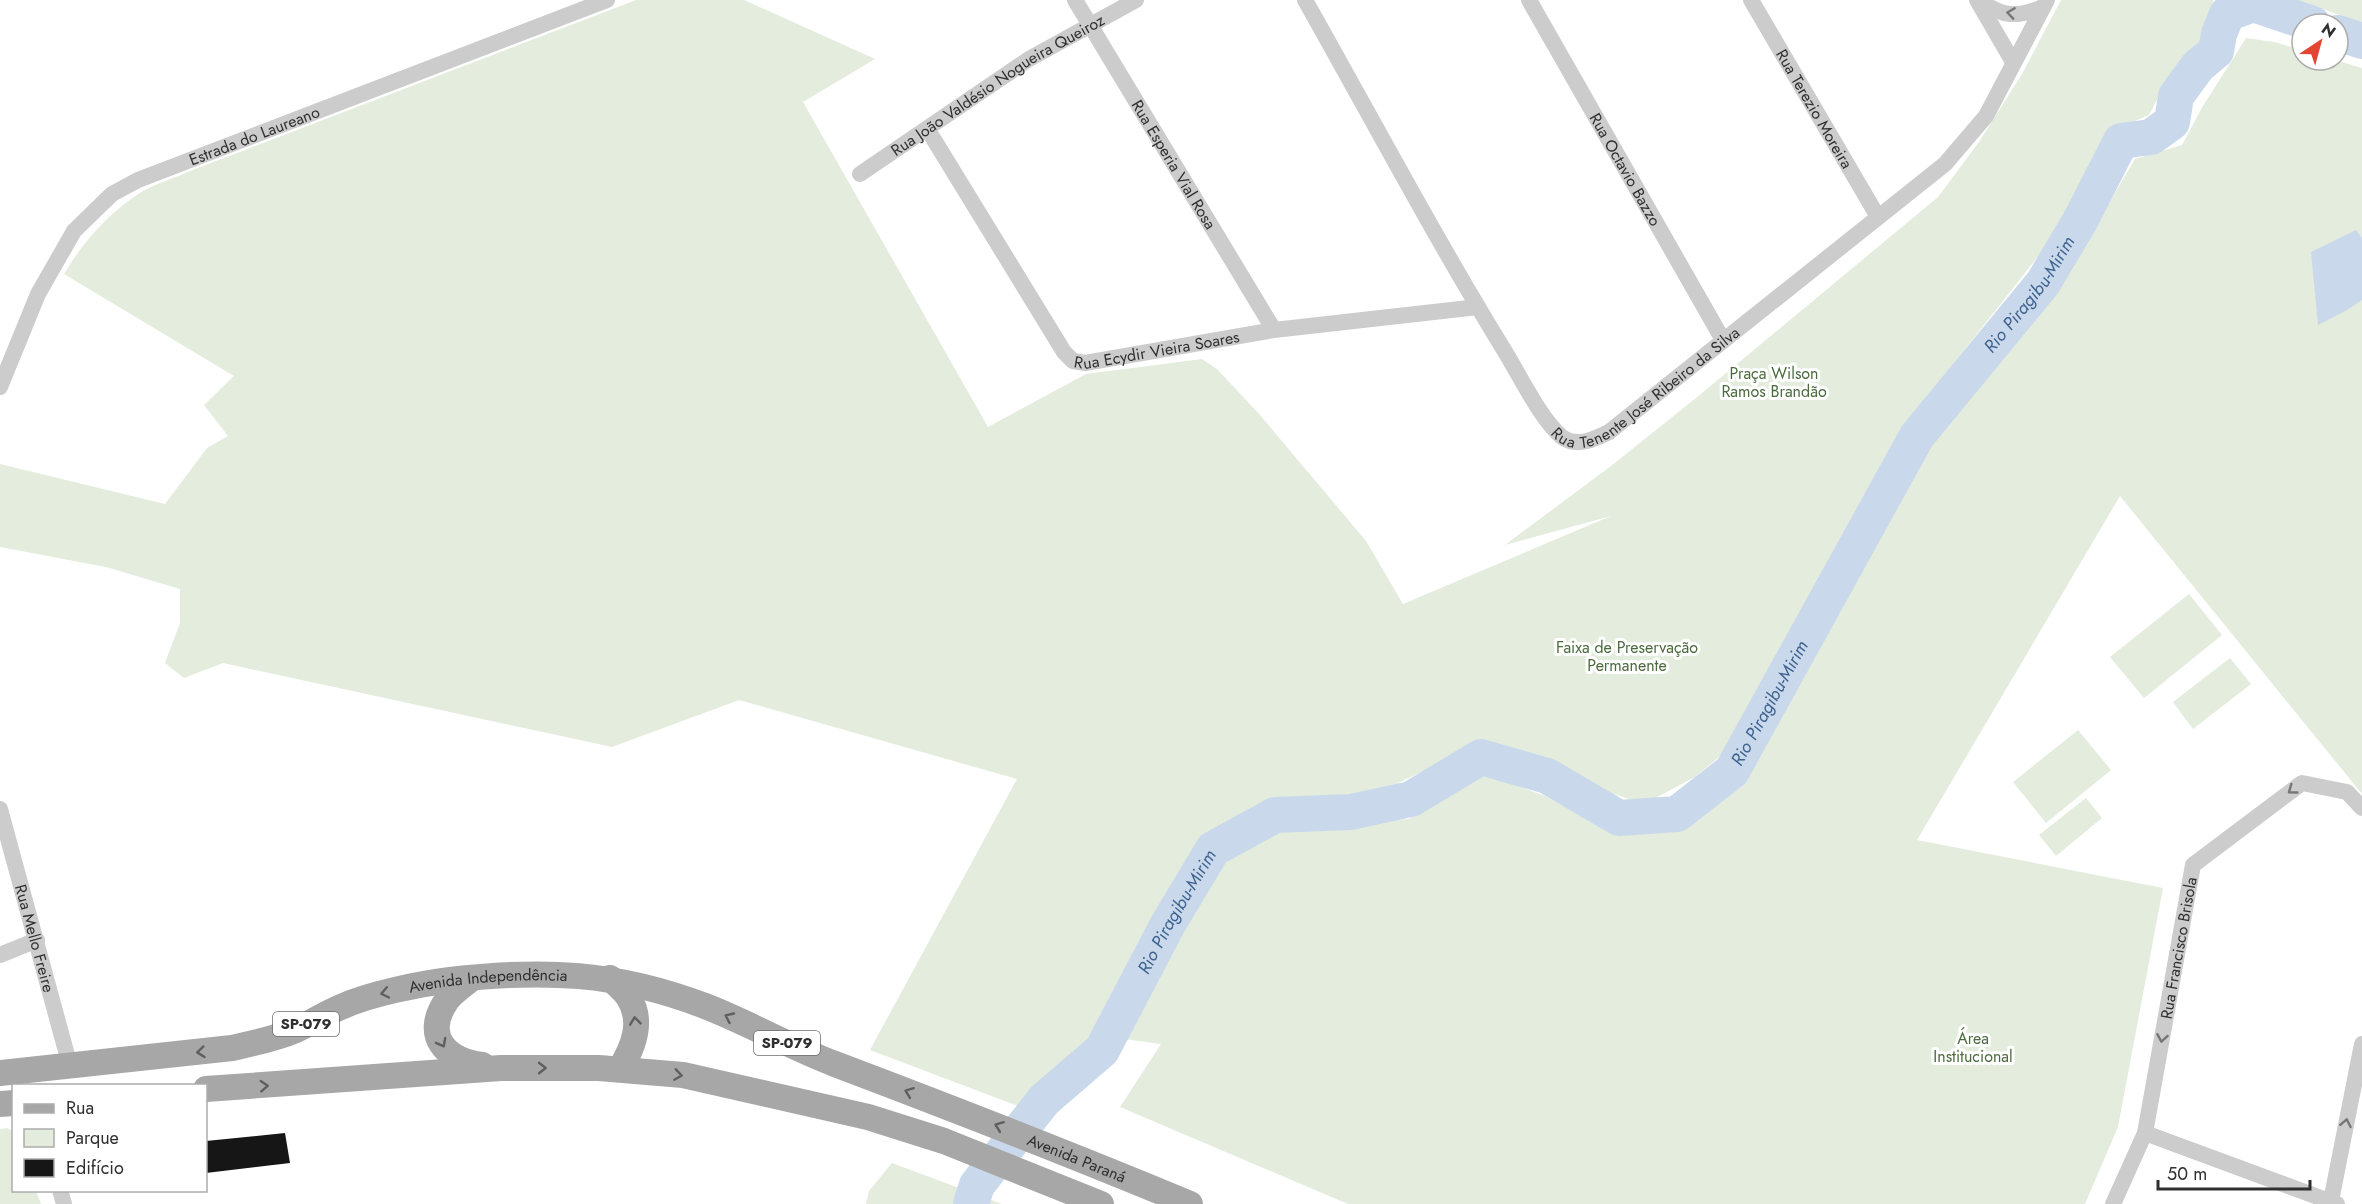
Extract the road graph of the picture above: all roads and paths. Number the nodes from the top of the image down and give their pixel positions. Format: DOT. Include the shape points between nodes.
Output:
graph roads {
  1 [pos="607,0"];
  2 [pos="1075,0"];
  3 [pos="1136,0"];
  4 [pos="1305,0"];
  5 [pos="1529,0"];
  6 [pos="1751,0"];
  7 [pos="1979,0"];
  8 [pos="2045,3"];
  9 [pos="1090,25"];
  10 [pos="2013,62"];
  11 [pos="928,130"];
  12 [pos="860,174"];
  13 [pos="1878,217"];
  14 [pos="1478,307"];
  15 [pos="1274,330"];
  16 [pos="1723,340"];
  17 [pos="0,387"];
  18 [pos="2362,808"];
  19 [pos="0,809"];
  20 [pos="37,940"];
  21 [pos="0,955"];
  22 [pos="471,978"];
  23 [pos="610,978"];
  24 [pos="2362,1044"];
  25 [pos="70,1066"];
  26 [pos="501,1068"];
  27 [pos="620,1069"];
  28 [pos="0,1073"];
  29 [pos="207,1089"];
  30 [pos="964,1113"];
  31 [pos="2145,1133"];
  32 [pos="2334,1203"];
  33 [pos="1101,1204"];
  34 [pos="1190,1204"];
  35 [pos="2113,1204"];
  1 -- 17 [label="street, Estrada do Laureano" via="138,180 112,195 74,231 60,255 38,294"];
  2 -- 9 [label="street, Rua Esperia Vial Rosa"];
  3 -- 9 [label="street, Rua João Valdésio Nogueira Queiroz"];
  4 -- 14 [label="street, Rua Tenente José Ribeiro da Silva"];
  5 -- 16 [label="street, Rua Octavio Bazzo"];
  6 -- 13 [label="street, Rua Terezio Moreira"];
  8 -- 7 [label="street, one-way" via="2023,15 2003,13"];
  7 -- 10 [label="street"];
  8 -- 10 [label="street, Rua Tenente José Ribeiro da Silva"];
  9 -- 11 [label="street, Rua João Valdésio Nogueira Queiroz" via="1029,59"];
  9 -- 15 [label="street, Rua Esperia Vial Rosa"];
  10 -- 13 [label="street, Rua Tenente José Ribeiro da Silva" via="1986,116 1945,164"];
  11 -- 12 [label="street, Rua João Valdésio Nogueira Queiroz"];
  11 -- 15 [label="street, Rua Ecydir Vieira Soares" via="1073,362"];
  13 -- 16 [label="street, Rua Tenente José Ribeiro da Silva"];
  14 -- 15 [label="street, Rua Ecydir Vieira Soares"];
  14 -- 16 [label="street, Rua Tenente José Ribeiro da Silva" via="1547,420 1563,438 1574,441 1590,442 1610,432"];
  18 -- 31 [label="street, Rua Francisco Brisola, one-way" via="2347,792 2302,783 2193,865"];
  19 -- 20 [label="street, Rua Mello Freire"];
  20 -- 21 [label="street"];
  20 -- 25 [label="street, Rua Mello Freire"];
  22 -- 23 [label="main road, Avenida Independência / SP-079" via="570,974"];
  22 -- 25 [label="main road, Avenida Independência / SP-079, one-way" via="366,998 341,1006 296,1030 232,1048"];
  22 -- 26 [label="main road, one-way" via="448,999 438,1016 437,1037 448,1054 464,1062"];
  27 -- 23 [label="main road, one-way" via="635,1041 637,1020 629,998"];
  30 -- 23 [label="main road, Avenida Independência / SP-079, one-way" via="826,1060 706,1006"];
  32 -- 24 [label="street, one-way"];
  25 -- 28 [label="main road, Avenida Independência / SP-079"];
  26 -- 27 [label="main road, one-way"];
  29 -- 26 [label="main road, one-way"];
  27 -- 33 [label="main road, Avenida Paraná, one-way" via="683,1075 868,1117 944,1141"];
  34 -- 30 [label="main road, Avenida Paraná / SP-079, one-way"];
  31 -- 32 [label="street"];
  31 -- 35 [label="street, Rua Francisco Brisola"];
}
